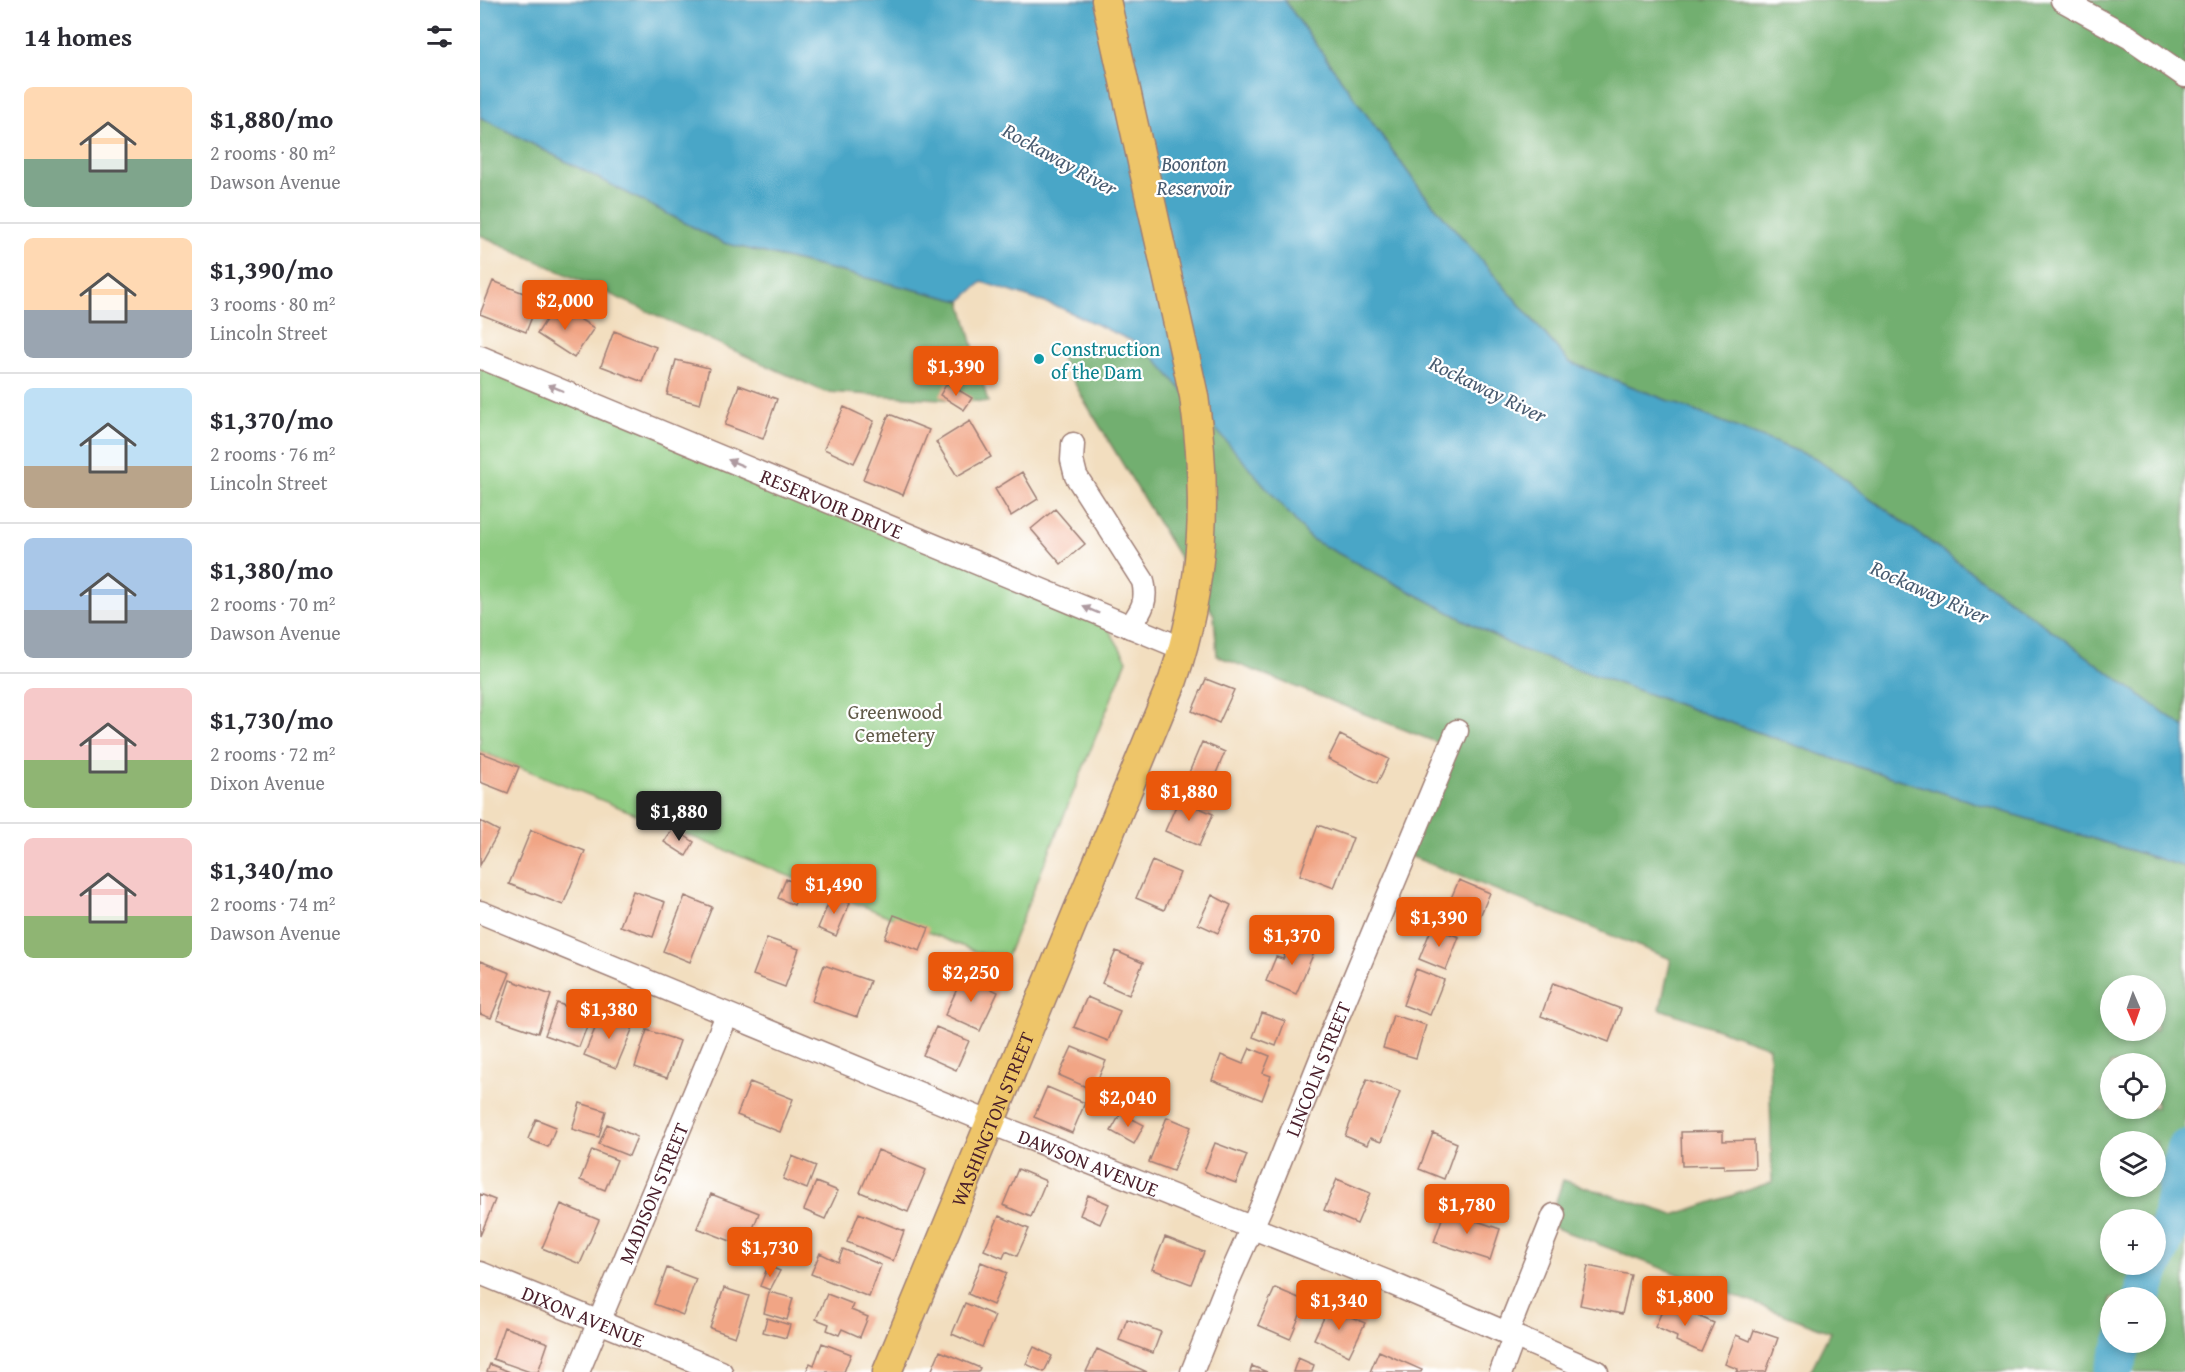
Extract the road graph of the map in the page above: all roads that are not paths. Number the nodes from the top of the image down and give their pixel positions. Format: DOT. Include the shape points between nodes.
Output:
graph roads {
  1 [pos="1106,0"];
  2 [pos="2062,0"];
  3 [pos="2185,76"];
  4 [pos="480,357"];
  5 [pos="1073,444"];
  6 [pos="1130,627"];
  7 [pos="1184,649"];
  8 [pos="1458,731"];
  9 [pos="480,912"];
  10 [pos="727,1015"];
  11 [pos="991,1123"];
  12 [pos="1554,1215"];
  13 [pos="1252,1228"];
  14 [pos="480,1273"];
  15 [pos="599,1322"];
  16 [pos="1510,1335"];
  17 [pos="578,1372"];
  18 [pos="721,1372"];
  19 [pos="887,1372"];
  20 [pos="1192,1372"];
  21 [pos="1501,1372"];
  22 [pos="1597,1372"];
  1 -- 7 [label="main road, WASHINGTON STREET" via="1194,396 1201,449 1203,529 1196,594"];
  2 -- 3 [label="street" via="2129,37"];
  6 -- 4 [label="street, RESERVOIR DRIVE, one-way"];
  5 -- 6 [label="street" via="1076,476 1143,581 1147,595"];
  6 -- 7 [label="street, RESERVOIR DRIVE"];
  7 -- 11 [label="main road, WASHINGTON STREET"];
  8 -- 13 [label="street, LINCOLN STREET"];
  9 -- 10 [label="street, DAWSON AVENUE"];
  10 -- 11 [label="street, DAWSON AVENUE"];
  10 -- 15 [label="street, MADISON STREET"];
  11 -- 13 [label="street, DAWSON AVENUE"];
  11 -- 19 [label="main road, WASHINGTON STREET"];
  12 -- 16 [label="street"];
  13 -- 16 [label="street, DAWSON AVENUE"];
  13 -- 20 [label="street, LINCOLN STREET"];
  14 -- 15 [label="street, DIXON AVENUE"];
  15 -- 17 [label="street, MADISON STREET"];
  15 -- 18 [label="street, DIXON AVENUE"];
  16 -- 21 [label="street"];
  16 -- 22 [label="street, DAWSON AVENUE"];
}
